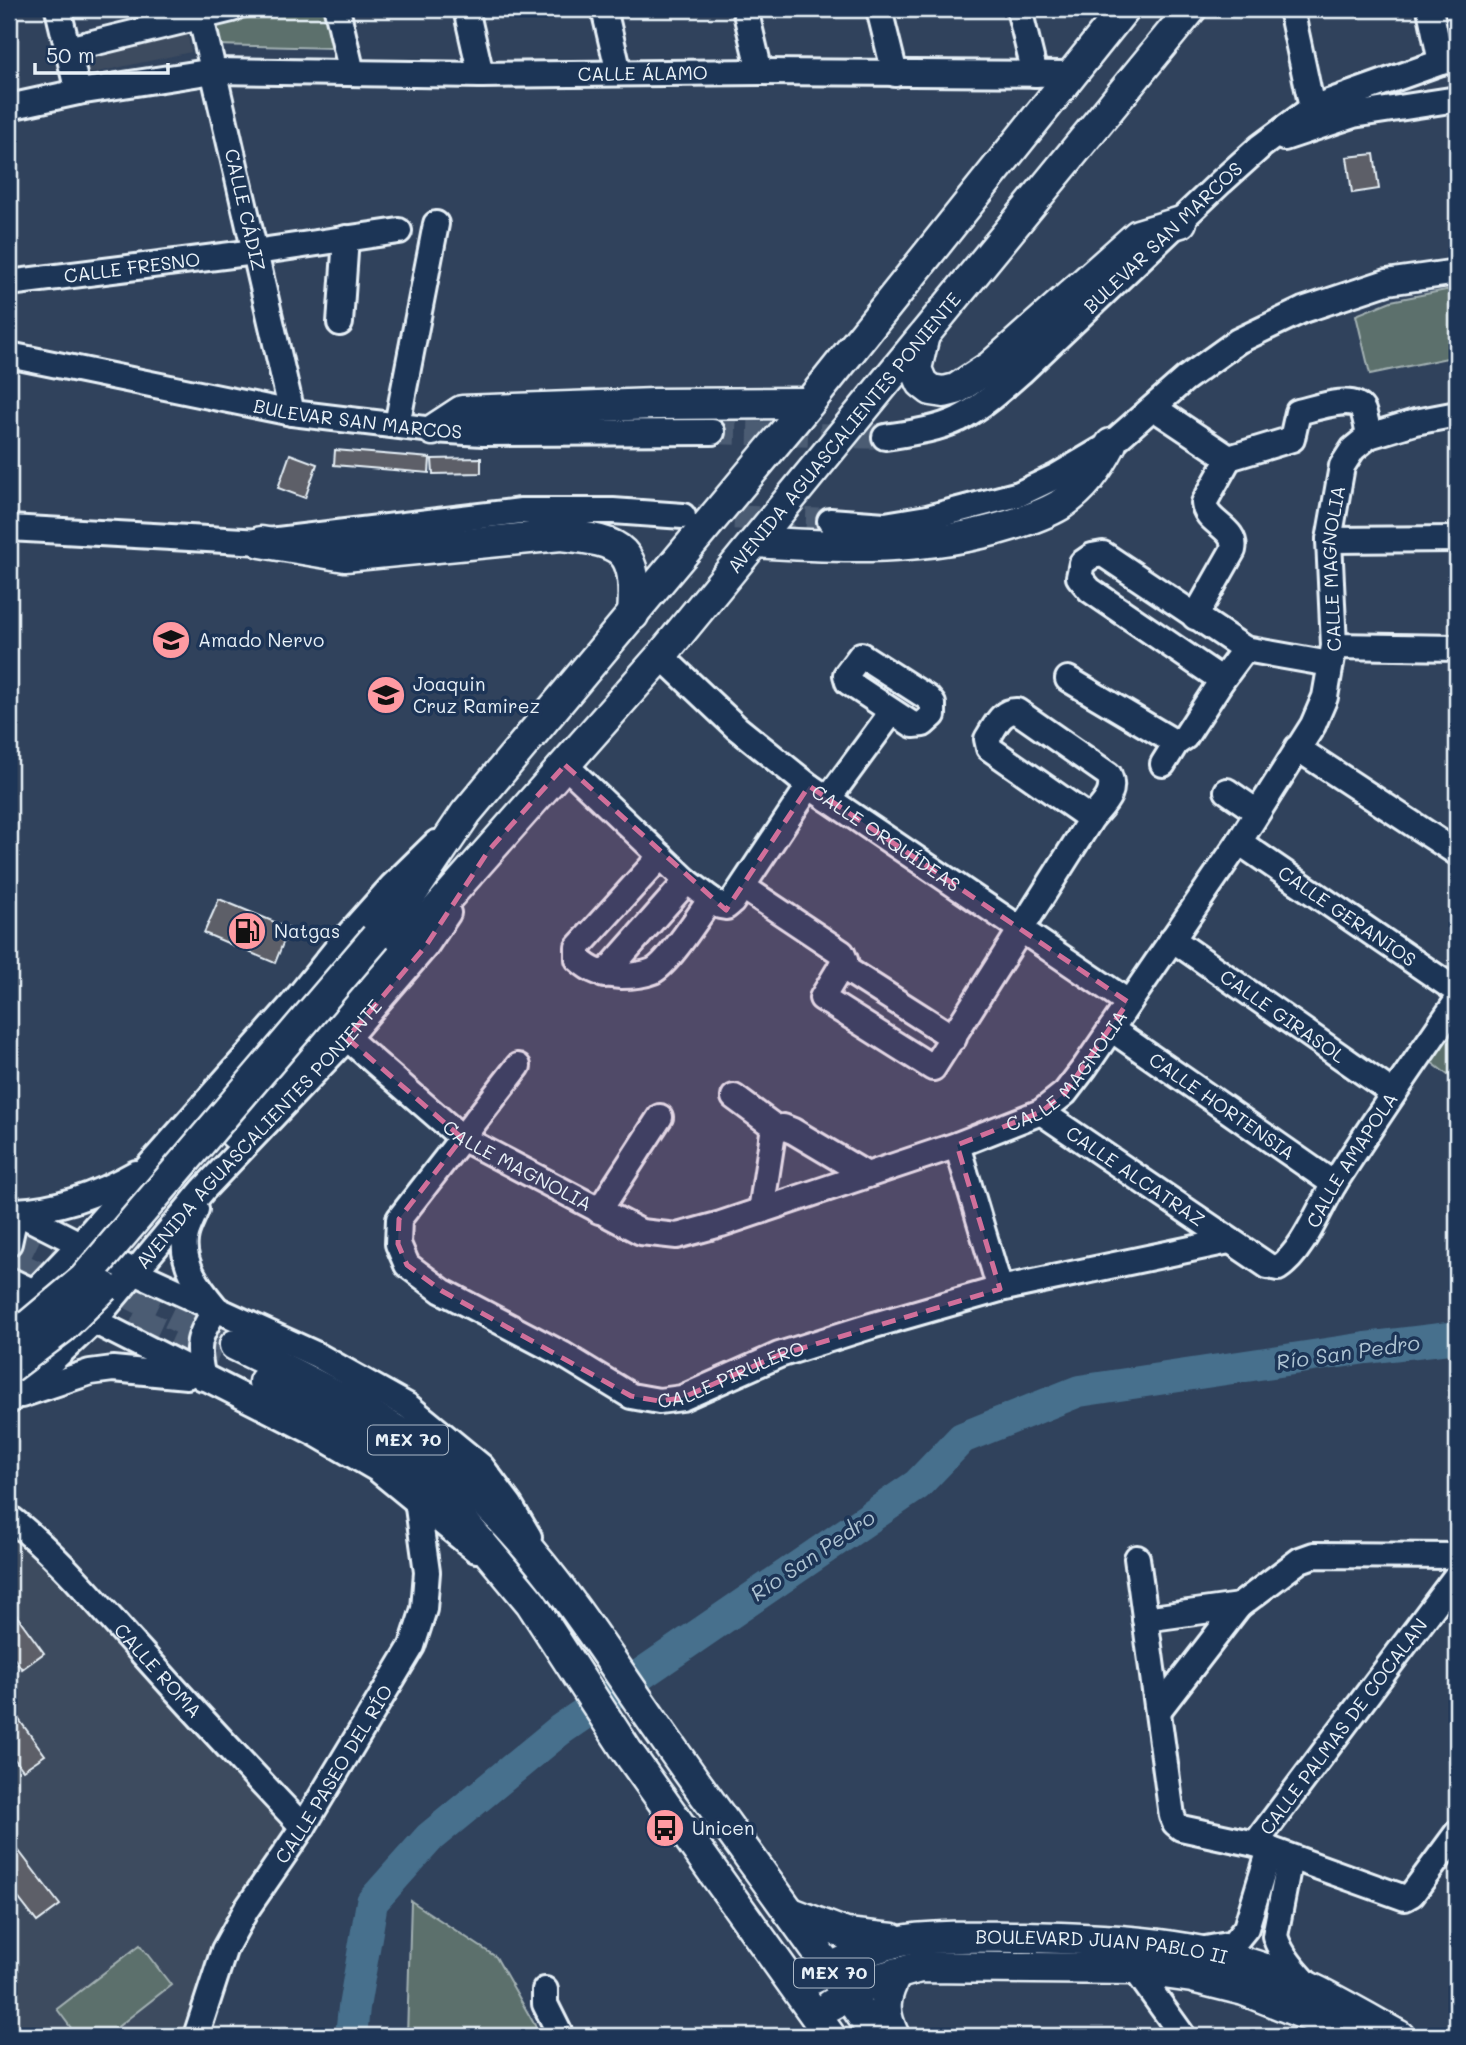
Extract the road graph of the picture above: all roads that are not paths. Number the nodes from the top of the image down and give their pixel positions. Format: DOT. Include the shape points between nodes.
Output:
graph roads {
  1 [pos="58,9"];
  2 [pos="232,9"];
  3 [pos="337,9"];
  4 [pos="466,9"];
  5 [pos="604,9"];
  6 [pos="745,9"];
  7 [pos="880,9"];
  8 [pos="1019,9"];
  9 [pos="1124,9"];
  10 [pos="1191,9"];
  11 [pos="1291,9"];
  12 [pos="1430,9"];
  13 [pos="200,13"];
  14 [pos="68,49"];
  15 [pos="1449,61"];
  16 [pos="214,71"];
  17 [pos="760,72"];
  18 [pos="352,73"];
  19 [pos="619,73"];
  20 [pos="1035,74"];
  21 [pos="1071,74"];
  22 [pos="481,75"];
  23 [pos="895,75"];
  24 [pos="78,92"];
  25 [pos="1457,99"];
  26 [pos="9,107"];
  27 [pos="1312,108"];
  28 [pos="1261,146"];
  29 [pos="1181,222"];
  30 [pos="436,224"];
  31 [pos="399,231"];
  32 [pos="346,238"];
  33 [pos="255,252"];
  34 [pos="1457,272"];
  35 [pos="9,283"];
  36 [pos="340,323"];
  37 [pos="923,339"];
  38 [pos="9,355"];
  39 [pos="809,403"];
  40 [pos="1154,408"];
  41 [pos="292,413"];
  42 [pos="1457,414"];
  43 [pos="397,425"];
  44 [pos="433,430"];
  45 [pos="712,432"];
  46 [pos="885,436"];
  47 [pos="1369,436"];
  48 [pos="1111,444"];
  49 [pos="1229,458"];
  50 [pos="683,516"];
  51 [pos="830,521"];
  52 [pos="9,528"];
  53 [pos="1457,539"];
  54 [pos="1329,540"];
  55 [pos="261,542"];
  56 [pos="756,542"];
  57 [pos="633,615"];
  58 [pos="1195,617"];
  59 [pos="1457,648"];
  60 [pos="1245,649"];
  61 [pos="1332,655"];
  62 [pos="661,656"];
  63 [pos="1068,679"];
  64 [pos="1222,680"];
  65 [pos="892,712"];
  66 [pos="1297,748"];
  67 [pos="565,765"];
  68 [pos="1227,791"];
  69 [pos="818,792"];
  70 [pos="1258,812"];
  71 [pos="466,813"];
  72 [pos="1091,819"];
  73 [pos="1239,842"];
  74 [pos="489,850"];
  75 [pos="1457,853"];
  76 [pos="661,856"];
  77 [pos="687,881"];
  78 [pos="743,887"];
  79 [pos="711,899"];
  80 [pos="1022,930"];
  81 [pos="1172,939"];
  82 [pos="841,966"];
  83 [pos="604,975"];
  84 [pos="1457,991"];
  85 [pos="1457,1001"];
  86 [pos="1128,1002"];
  87 [pos="1111,1029"];
  88 [pos="346,1038"];
  89 [pos="954,1038"];
  90 [pos="518,1066"];
  91 [pos="1393,1093"];
  92 [pos="734,1097"];
  93 [pos="1041,1112"];
  94 [pos="660,1116"];
  95 [pos="776,1128"];
  96 [pos="462,1138"];
  97 [pos="957,1145"];
  98 [pos="149,1166"];
  99 [pos="867,1175"];
  100 [pos="1334,1184"];
  101 [pos="203,1190"];
  102 [pos="12,1210"];
  103 [pos="599,1211"];
  104 [pos="761,1211"];
  105 [pos="1229,1241"];
  106 [pos="9,1243"];
  107 [pos="79,1245"];
  108 [pos="135,1272"];
  109 [pos="9,1280"];
  110 [pos="1000,1289"];
  111 [pos="34,1292"];
  112 [pos="216,1309"];
  113 [pos="9,1314"];
  114 [pos="94,1321"];
  115 [pos="9,1342"];
  116 [pos="221,1362"];
  117 [pos="9,1368"];
  118 [pos="11,1399"];
  119 [pos="417,1500"];
  120 [pos="9,1517"];
  121 [pos="1457,1556"];
  122 [pos="1137,1558"];
  123 [pos="508,1574"];
  124 [pos="551,1574"];
  125 [pos="1457,1575"];
  126 [pos="1239,1606"];
  127 [pos="1145,1619"];
  128 [pos="1158,1711"];
  129 [pos="303,1827"];
  130 [pos="1457,1833"];
  131 [pos="1272,1850"];
  132 [pos="788,1912"];
  133 [pos="907,1940"];
  134 [pos="1200,1950"];
  135 [pos="1134,1956"];
  136 [pos="830,1968"];
  137 [pos="897,1973"];
  138 [pos="797,1988"];
  139 [pos="1311,1988"];
  140 [pos="545,1990"];
  141 [pos="848,1995"];
  142 [pos="823,2025"];
  143 [pos="196,2036"];
  144 [pos="561,2036"];
  145 [pos="876,2036"];
  146 [pos="894,2036"];
  147 [pos="1183,2036"];
  148 [pos="1348,2036"];
  149 [pos="1399,2036"];
  1 -- 14 [label="street"];
  2 -- 13 [label="street"];
  3 -- 18 [label="street"];
  4 -- 22 [label="street"];
  5 -- 19 [label="street"];
  6 -- 17 [label="street"];
  7 -- 23 [label="street"];
  8 -- 20 [label="street"];
  9 -- 21 [label="main road, AVENIDA AGUASCALIENTES PONIENTE"];
  10 -- 37 [label="main road, AVENIDA AGUASCALIENTES PONIENTE"];
  11 -- 27 [label="street"];
  12 -- 15 [label="street"];
  13 -- 14 [label="street"];
  13 -- 16 [label="street, CALLE CÁDIZ"];
  14 -- 24 [label="street"];
  15 -- 27 [label="street, BULEVAR SAN MARCOS"];
  16 -- 18 [label="street, CALLE ÁLAMO"];
  16 -- 24 [label="street, CALLE ÁLAMO"];
  16 -- 33 [label="street, CALLE CÁDIZ"];
  17 -- 19 [label="street, CALLE ÁLAMO"];
  17 -- 23 [label="street, CALLE ÁLAMO"];
  18 -- 22 [label="street, CALLE ÁLAMO"];
  19 -- 22 [label="street, CALLE ÁLAMO"];
  20 -- 21 [label="street, CALLE ÁLAMO"];
  20 -- 23 [label="street, CALLE ÁLAMO"];
  21 -- 39 [label="main road, AVENIDA AGUASCALIENTES PONIENTE"];
  24 -- 26 [label="street, CALLE ÁLAMO"];
  25 -- 28 [label="street" via="1353,115"];
  27 -- 28 [label="street, BULEVAR SAN MARCOS"];
  28 -- 29 [label="street, BULEVAR SAN MARCOS"];
  29 -- 37 [label="main road" via="1138,235 991,366 956,389 931,390 922,383 916,369"];
  29 -- 46 [label="street, BULEVAR SAN MARCOS" via="988,400 931,429"];
  30 -- 43 [label="street"];
  31 -- 32 [label="street, CALLE FRESNO"];
  32 -- 33 [label="street, CALLE FRESNO"];
  32 -- 36 [label="street"];
  33 -- 35 [label="street, CALLE FRESNO"];
  33 -- 41 [label="street, CALLE CÁDIZ"];
  34 -- 40 [label="street" via="1387,282 1303,310 1238,341"];
  37 -- 56 [label="main road, AVENIDA AGUASCALIENTES PONIENTE"];
  38 -- 41 [label="street, BULEVAR SAN MARCOS"];
  39 -- 44 [label="main road" via="462,411"];
  39 -- 57 [label="main road, AVENIDA AGUASCALIENTES PONIENTE"];
  40 -- 48 [label="street"];
  40 -- 49 [label="street"];
  41 -- 43 [label="street, BULEVAR SAN MARCOS"];
  42 -- 47 [label="street"];
  43 -- 44 [label="street, BULEVAR SAN MARCOS"];
  44 -- 45 [label="street, BULEVAR SAN MARCOS"];
  47 -- 49 [label="street" via="1362,409 1346,401 1298,412 1292,439"];
  47 -- 54 [label="street, CALLE MAGNOLIA" via="1353,449 1342,467"];
  48 -- 51 [label="street" via="1019,494 978,506 885,525"];
  48 -- 56 [label="main road" via="1083,487 1059,506 993,530 872,547"];
  49 -- 58 [label="street" via="1204,503 1208,514 1235,543"];
  50 -- 55 [label="street" via="521,511"];
  52 -- 55 [label="street"];
  53 -- 54 [label="street"];
  54 -- 61 [label="street, CALLE MAGNOLIA"];
  55 -- 57 [label="main road" via="345,556 561,535 597,538 614,544 632,569"];
  56 -- 62 [label="main road, AVENIDA AGUASCALIENTES PONIENTE"];
  57 -- 71 [label="main road, AVENIDA AGUASCALIENTES PONIENTE"];
  58 -- 60 [label="street"];
  58 -- 64 [label="street" via="1102,554 1082,563 1079,577 1090,590"];
  59 -- 61 [label="street"];
  60 -- 61 [label="street"];
  60 -- 64 [label="street"];
  61 -- 66 [label="street, CALLE MAGNOLIA" via="1325,696"];
  62 -- 67 [label="main road, AVENIDA AGUASCALIENTES PONIENTE"];
  62 -- 69 [label="street, CALLE ORQUÍDEAS" via="737,728"];
  63 -- 64 [label="street" via="1169,753 1185,737"];
  65 -- 69 [label="street"];
  66 -- 70 [label="street, CALLE MAGNOLIA"];
  66 -- 75 [label="street"];
  67 -- 74 [label="main road, AVENIDA AGUASCALIENTES PONIENTE"];
  67 -- 76 [label="street"];
  68 -- 70 [label="street"];
  69 -- 78 [label="street"];
  69 -- 80 [label="street, CALLE ORQUÍDEAS"];
  70 -- 73 [label="street, CALLE MAGNOLIA"];
  71 -- 98 [label="street, AVENIDA AGUASCALIENTES PONIENTE" via="392,886"];
  71 -- 115 [label="main road, AVENIDA AGUASCALIENTES PONIENTE, bridge" via="408,899 84,1279"];
  72 -- 72 [label="street" via="1111,793 1109,775 1017,711 1003,714 987,739 989,748"];
  72 -- 80 [label="street"];
  73 -- 81 [label="street, CALLE MAGNOLIA"];
  73 -- 84 [label="street, CALLE GERANIOS"];
  74 -- 88 [label="street, AVENIDA AGUASCALIENTES PONIENTE" via="425,947"];
  74 -- 117 [label="main road, AVENIDA AGUASCALIENTES PONIENTE, bridge" via="235,1134 101,1292"];
  76 -- 77 [label="street"];
  76 -- 83 [label="street" via="578,947 578,959"];
  77 -- 79 [label="street"];
  77 -- 83 [label="street"];
  78 -- 79 [label="street" via="726,906"];
  78 -- 82 [label="street" via="842,953 845,960"];
  79 -- 83 [label="street" via="656,970 635,976"];
  80 -- 86 [label="street, CALLE ORQUÍDEAS"];
  80 -- 89 [label="street"];
  81 -- 86 [label="street, CALLE MAGNOLIA"];
  81 -- 91 [label="street, CALLE GIRASOL"];
  82 -- 89 [label="street"];
  82 -- 89 [label="street" via="822,998 933,1068"];
  85 -- 91 [label="street, CALLE AMAPOLA"];
  86 -- 87 [label="street, CALLE MAGNOLIA"];
  87 -- 93 [label="street, CALLE MAGNOLIA" via="1065,1093"];
  87 -- 100 [label="street, CALLE HORTENSIA"];
  88 -- 96 [label="street, CALLE MAGNOLIA"];
  88 -- 101 [label="street, AVENIDA AGUASCALIENTES PONIENTE"];
  90 -- 96 [label="street, CALLE PIRULERO"];
  91 -- 100 [label="street, CALLE AMAPOLA"];
  92 -- 95 [label="street"];
  93 -- 97 [label="street, CALLE MAGNOLIA"];
  93 -- 105 [label="street, CALLE ALCATRAZ"];
  94 -- 103 [label="street"];
  95 -- 99 [label="street" via="793,1131"];
  95 -- 104 [label="street"];
  96 -- 103 [label="street, CALLE MAGNOLIA"];
  96 -- 110 [label="street, CALLE PIRULERO" via="399,1219 398,1244 407,1265 442,1292 562,1354 631,1396 659,1401 681,1398 779,1355"];
  97 -- 99 [label="street, CALLE MAGNOLIA"];
  97 -- 110 [label="street"];
  98 -- 101 [label="street" via="146,1194 163,1207 183,1205"];
  98 -- 102 [label="street" via="64,1204"];
  98 -- 107 [label="street, AVENIDA AGUASCALIENTES PONIENTE"];
  99 -- 104 [label="street, CALLE MAGNOLIA"];
  100 -- 105 [label="street, CALLE AMAPOLA" via="1286,1263 1278,1268"];
  101 -- 108 [label="street, AVENIDA AGUASCALIENTES PONIENTE"];
  101 -- 112 [label="street" via="185,1235 185,1252 201,1290"];
  102 -- 106 [label="street"];
  102 -- 107 [label="street, MEX 70"];
  103 -- 104 [label="street, CALLE MAGNOLIA" via="641,1232 677,1236"];
  105 -- 110 [label="street, CALLE PIRULERO"];
  107 -- 108 [label="street, MEX 70"];
  107 -- 111 [label="street, AVENIDA AGUASCALIENTES PONIENTE"];
  108 -- 112 [label="street, MEX 70"];
  108 -- 114 [label="street, AVENIDA AGUASCALIENTES PONIENTE"];
  109 -- 111 [label="street, MEX 70"];
  111 -- 113 [label="street, AVENIDA AGUASCALIENTES PONIENTE"];
  111 -- 114 [label="street, MEX 70"];
  112 -- 116 [label="street" via="199,1339 197,1354"];
  112 -- 124 [label="street, MEX 70" via="367,1382 443,1433 481,1466"];
  114 -- 116 [label="street, MEX 70"];
  114 -- 118 [label="street, AVENIDA AGUASCALIENTES PONIENTE"];
  116 -- 118 [label="street" via="80,1374"];
  116 -- 119 [label="street, MEX 70" via="315,1433 377,1469"];
  116 -- 123 [label="main road, MEX 70" via="345,1426 398,1462 445,1500"];
  116 -- 124 [label="main road, MEX 70" via="356,1406 439,1460 492,1508"];
  119 -- 123 [label="street, MEX 70"];
  119 -- 129 [label="street, CALLE PASEO DEL RÍO" via="427,1572 424,1609 412,1646"];
  120 -- 129 [label="street, CALLE ROMA" via="83,1587"];
  121 -- 126 [label="street" via="1314,1555 1300,1560"];
  122 -- 127 [label="street"];
  123 -- 138 [label="main road, MEX 70" via="627,1751"];
  124 -- 132 [label="main road, MEX 70"];
  125 -- 131 [label="street, CALLE PALMAS DE COCALAN"];
  126 -- 127 [label="street"];
  126 -- 128 [label="street"];
  127 -- 128 [label="street"];
  128 -- 131 [label="street" via="1175,1823"];
  129 -- 143 [label="street, CALLE PASEO DEL RÍO" via="223,1950"];
  130 -- 131 [label="street" via="1405,1898"];
  131 -- 134 [label="street" via="1245,1928 1233,1944"];
  131 -- 139 [label="street" via="1275,1936 1291,1966"];
  132 -- 133 [label="main road" via="846,1934"];
  132 -- 136 [label="main road, MEX 70"];
  133 -- 135 [label="main road, BOULEVARD JUAN PABLO II" via="1111,1939"];
  133 -- 136 [label="main road, BOULEVARD JUAN PABLO II"];
  134 -- 135 [label="main road, BOULEVARD JUAN PABLO II"];
  134 -- 139 [label="main road, BOULEVARD JUAN PABLO II"];
  135 -- 137 [label="main road, BOULEVARD JUAN PABLO II" via="920,1967"];
  135 -- 147 [label="street"];
  135 -- 148 [label="main road, BOULEVARD JUAN PABLO II" via="1244,1990"];
  136 -- 138 [label="main road, BOULEVARD JUAN PABLO II"];
  136 -- 141 [label="main road, MEX 70"];
  137 -- 141 [label="main road, BOULEVARD JUAN PABLO II"];
  137 -- 146 [label="main road" via="888,1988 884,2017"];
  138 -- 142 [label="main road, MEX 70"];
  139 -- 149 [label="main road, BOULEVARD JUAN PABLO II"];
  140 -- 144 [label="street" via="545,2004"];
  141 -- 142 [label="main road, BOULEVARD JUAN PABLO II"];
  141 -- 145 [label="main road, MEX 70"];
}
